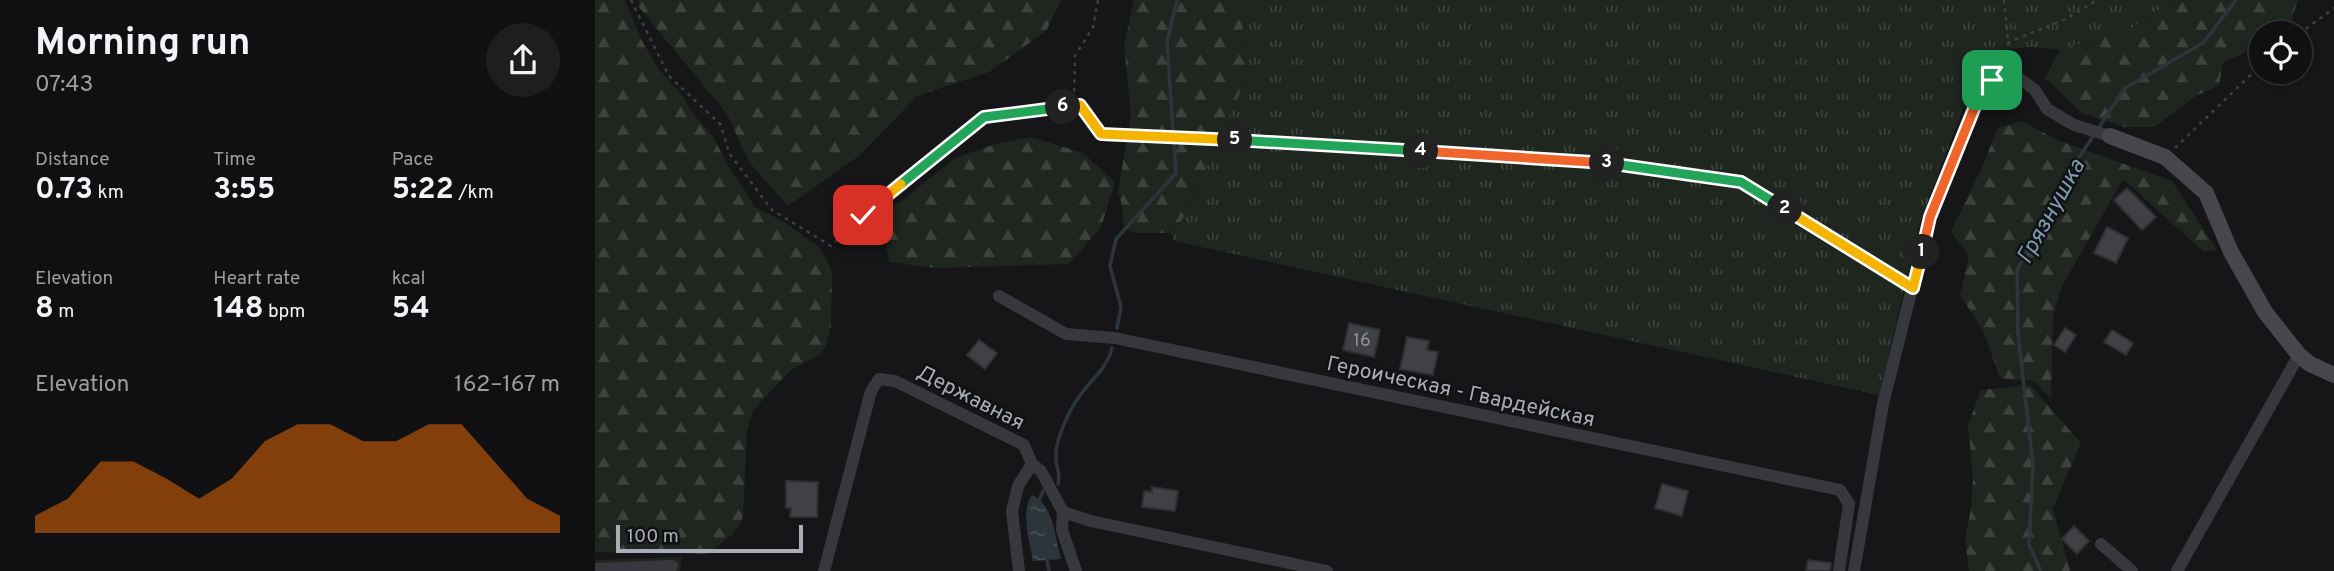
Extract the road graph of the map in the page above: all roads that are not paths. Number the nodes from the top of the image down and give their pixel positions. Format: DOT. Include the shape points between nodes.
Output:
graph roads {
  1 [pos="2110,136"];
  2 [pos="999,296"];
  3 [pos="2299,355"];
  4 [pos="2334,375"];
  5 [pos="1032,464"];
  6 [pos="1063,512"];
  7 [pos="2101,544"];
  8 [pos="672,566"];
  9 [pos="595,569"];
  10 [pos="824,571"];
  11 [pos="1019,571"];
  12 [pos="1076,571"];
  13 [pos="1327,571"];
  14 [pos="1839,571"];
  15 [pos="1854,571"];
  16 [pos="2132,571"];
  17 [pos="2177,571"];
  1 -- 3 [label="street" via="2165,157 2206,193 2231,253 2265,312"];
  1 -- 15 [label="street" via="2074,125 2047,108 2035,90 2015,75 1992,80 1980,94 1930,217 1883,404"];
  2 -- 14 [label="street, Героическая - Гвардейская" via="1066,334 1115,338 1840,490 1849,504"];
  3 -- 4 [label="street"];
  3 -- 17 [label="street"];
  5 -- 6 [label="street, Державная" via="1041,471"];
  5 -- 10 [label="street, Державная" via="1024,445 895,381 879,379 871,391"];
  5 -- 11 [label="street" via="1012,511"];
  6 -- 12 [label="street" via="1062,530"];
  6 -- 13 [label="street"];
  7 -- 16 [label="street"];
  8 -- 9 [label="street"];
}
